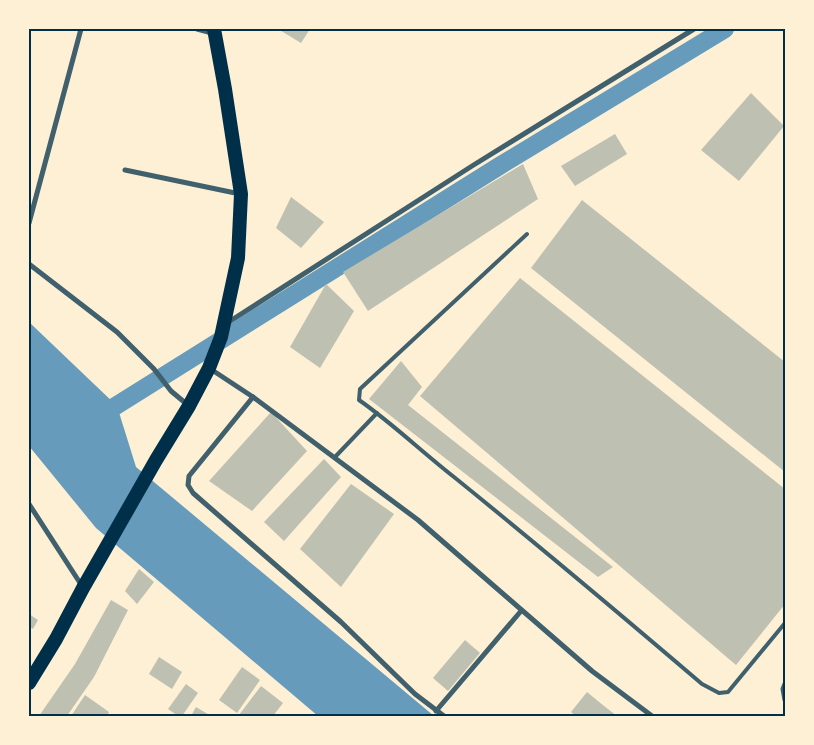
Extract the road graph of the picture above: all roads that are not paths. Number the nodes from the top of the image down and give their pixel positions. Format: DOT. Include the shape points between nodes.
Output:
graph roads {
  1 [pos="81,29"];
  2 [pos="197,29"];
  3 [pos="694,29"];
  4 [pos="214,31"];
  5 [pos="125,170"];
  6 [pos="241,194"];
  7 [pos="29,223"];
  8 [pos="527,234"];
  9 [pos="29,264"];
  10 [pos="224,325"];
  11 [pos="209,366"];
  12 [pos="254,397"];
  13 [pos="189,406"];
  14 [pos="377,413"];
  15 [pos="335,457"];
  16 [pos="29,504"];
  17 [pos="83,588"];
  18 [pos="521,610"];
  19 [pos="785,623"];
  20 [pos="29,680"];
  21 [pos="785,684"];
  22 [pos="785,700"];
  23 [pos="436,711"];
  24 [pos="444,716"];
  25 [pos="652,716"];
  1 -- 7 [label="street"];
  2 -- 4 [label="street"];
  3 -- 10 [label="street"];
  4 -- 6 [label="highway"];
  5 -- 6 [label="street"];
  6 -- 10 [label="highway" via="238,258"];
  8 -- 14 [label="lane" via="360,389 359,400"];
  9 -- 13 [label="street" via="118,332 171,392"];
  10 -- 11 [label="highway"];
  11 -- 12 [label="street"];
  11 -- 13 [label="highway"];
  12 -- 15 [label="street"];
  12 -- 23 [label="street" via="189,476 188,485 193,493 341,622"];
  13 -- 17 [label="highway"];
  14 -- 15 [label="lane"];
  14 -- 19 [label="lane" via="556,559 702,684 719,693 728,692"];
  15 -- 18 [label="street" via="418,520"];
  16 -- 17 [label="street"];
  17 -- 20 [label="highway" via="56,639"];
  18 -- 23 [label="street"];
  18 -- 25 [label="street" via="592,671"];
  21 -- 22 [label="street"];
  23 -- 24 [label="street"];
}
